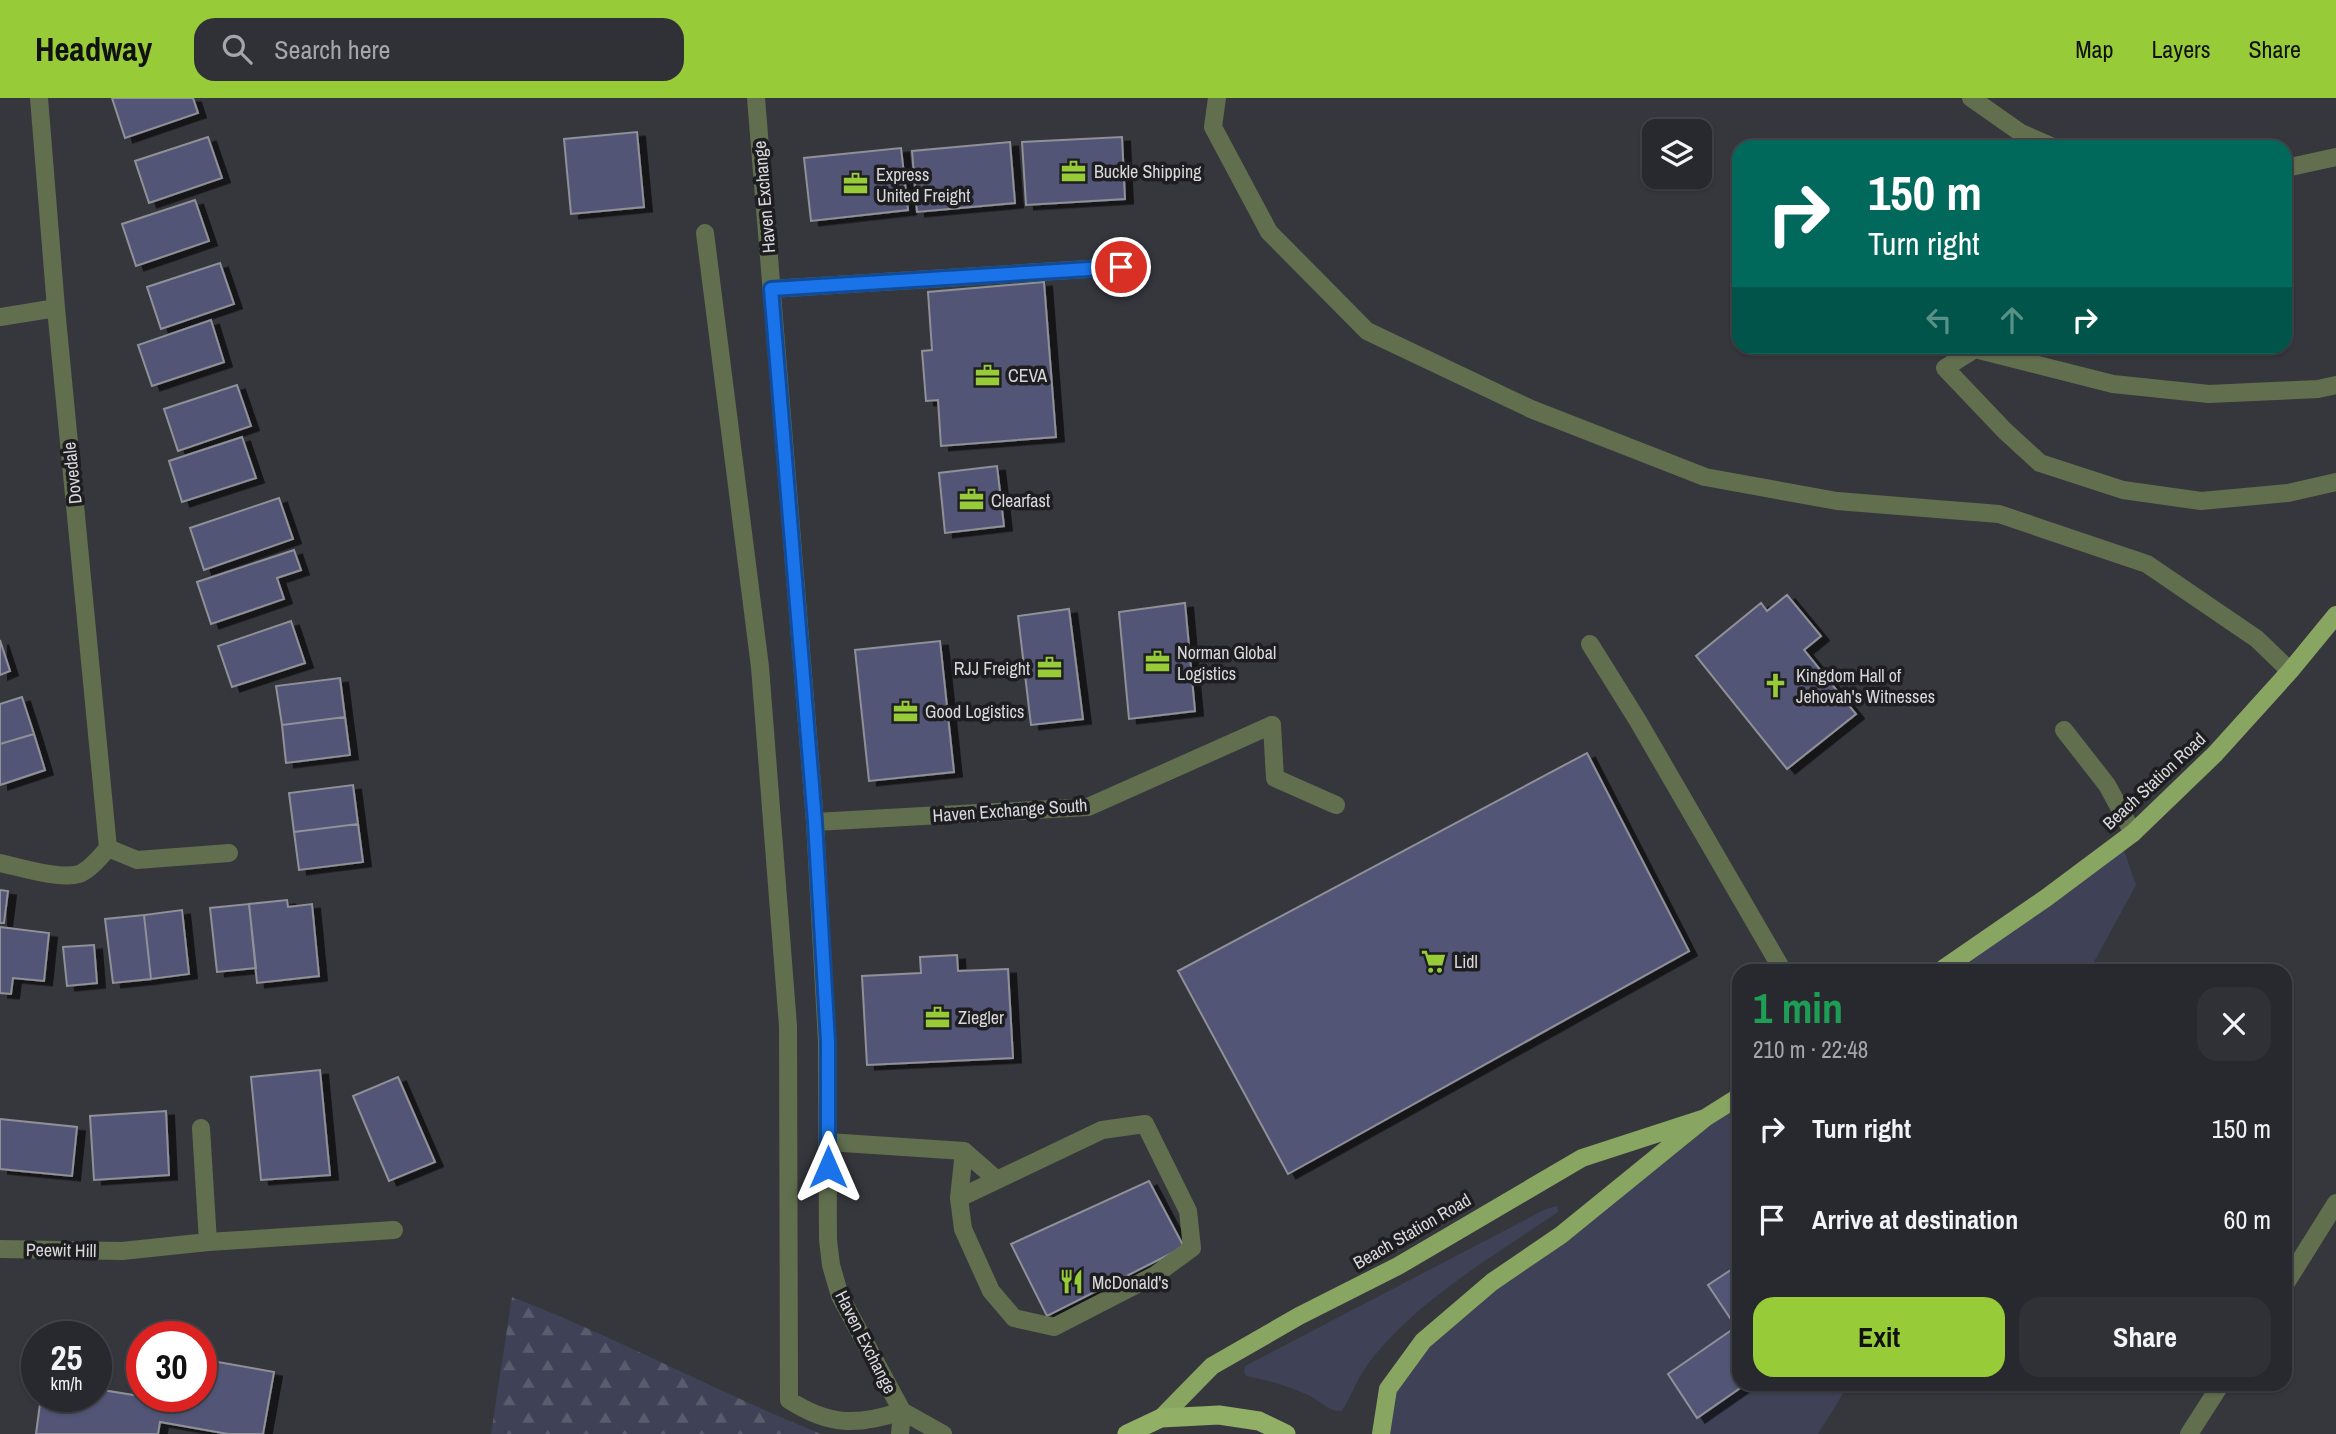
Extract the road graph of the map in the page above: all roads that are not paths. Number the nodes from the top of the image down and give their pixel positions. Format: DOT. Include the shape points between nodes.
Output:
graph roads {
  1 [pos="39,98"];
  2 [pos="756,98"];
  3 [pos="1217,98"];
  4 [pos="1971,98"];
  5 [pos="2037,140"];
  6 [pos="2336,158"];
  7 [pos="2292,167"];
  8 [pos="705,233"];
  9 [pos="1121,267"];
  10 [pos="771,289"];
  11 [pos="56,308"];
  12 [pos="0,317"];
  13 [pos="1967,354"];
  14 [pos="1995,354"];
  15 [pos="2336,385"];
  16 [pos="2336,482"];
  17 [pos="2336,615"];
  18 [pos="1590,644"];
  19 [pos="2290,671"];
  20 [pos="2064,730"];
  21 [pos="1336,805"];
  22 [pos="815,822"];
  23 [pos="2133,834"];
  24 [pos="108,848"];
  25 [pos="229,853"];
  26 [pos="0,863"];
  27 [pos="1779,964"];
  28 [pos="1950,964"];
  29 [pos="1732,1101"];
  30 [pos="1705,1118"];
  31 [pos="201,1128"];
  32 [pos="828,1142"];
  33 [pos="964,1151"];
  34 [pos="997,1180"];
  35 [pos="959,1198"];
  36 [pos="2336,1203"];
  37 [pos="394,1230"];
  38 [pos="208,1242"];
  39 [pos="0,1249"];
  40 [pos="2292,1273"];
  41 [pos="2217,1391"];
  42 [pos="902,1411"];
  43 [pos="1161,1418"];
  44 [pos="900,1434"];
  45 [pos="943,1434"];
  46 [pos="1127,1434"];
  47 [pos="1286,1434"];
  48 [pos="1381,1434"];
  49 [pos="2189,1434"];
  1 -- 11 [label="street, Dovedale"];
  2 -- 10 [label="street, Haven Exchange"];
  3 -- 19 [label="street" via="1213,127 1269,232 1367,331 1531,409 1705,477 1837,501 1999,514 2147,564 2257,639"];
  4 -- 5 [label="street"];
  6 -- 7 [label="street"];
  8 -- 42 [label="street" via="760,667 788,1026 789,1400 811,1415 851,1423"];
  9 -- 10 [label="street"];
  10 -- 22 [label="street, Haven Exchange"];
  11 -- 12 [label="street"];
  11 -- 24 [label="street, Dovedale"];
  13 -- 16 [label="street" via="1945,368 2040,463 2123,490 2201,501 2288,494"];
  14 -- 15 [label="street" via="2113,384 2196,393"];
  17 -- 19 [label="main road, Beach Station Road"];
  18 -- 27 [label="street"];
  19 -- 23 [label="main road, Beach Station Road" via="2215,754"];
  20 -- 23 [label="street" via="2107,785"];
  21 -- 22 [label="street, Haven Exchange South" via="1275,778 1272,725 1088,807"];
  22 -- 32 [label="street, Haven Exchange" via="828,1042"];
  23 -- 28 [label="main road, Beach Station Road"];
  24 -- 25 [label="street" via="137,860"];
  24 -- 26 [label="street" via="79,874 47,874"];
  29 -- 30 [label="main road, Beach Station Road"];
  30 -- 43 [label="main road, Beach Station Road" via="1582,1158 1398,1266 1212,1366"];
  30 -- 48 [label="main road, Beach Station Road" via="1423,1341 1388,1389"];
  31 -- 38 [label="street"];
  32 -- 33 [label="street"];
  32 -- 42 [label="street, Haven Exchange" via="831,1265 840,1296"];
  33 -- 34 [label="street"];
  33 -- 35 [label="street"];
  34 -- 35 [label="street"];
  34 -- 35 [label="street" via="1102,1130 1144,1124 1188,1211 1192,1248 1155,1275 1054,1327 1014,1318 991,1291 963,1229"];
  36 -- 40 [label="street"];
  37 -- 38 [label="street, Peewit Hill"];
  38 -- 39 [label="street, Peewit Hill" via="122,1251"];
  41 -- 49 [label="street"];
  42 -- 44 [label="street, Haven Exchange"];
  42 -- 45 [label="street, Haven Exchange"];
  43 -- 46 [label="highway"];
  43 -- 47 [label="highway" via="1219,1415 1259,1421"];
}
